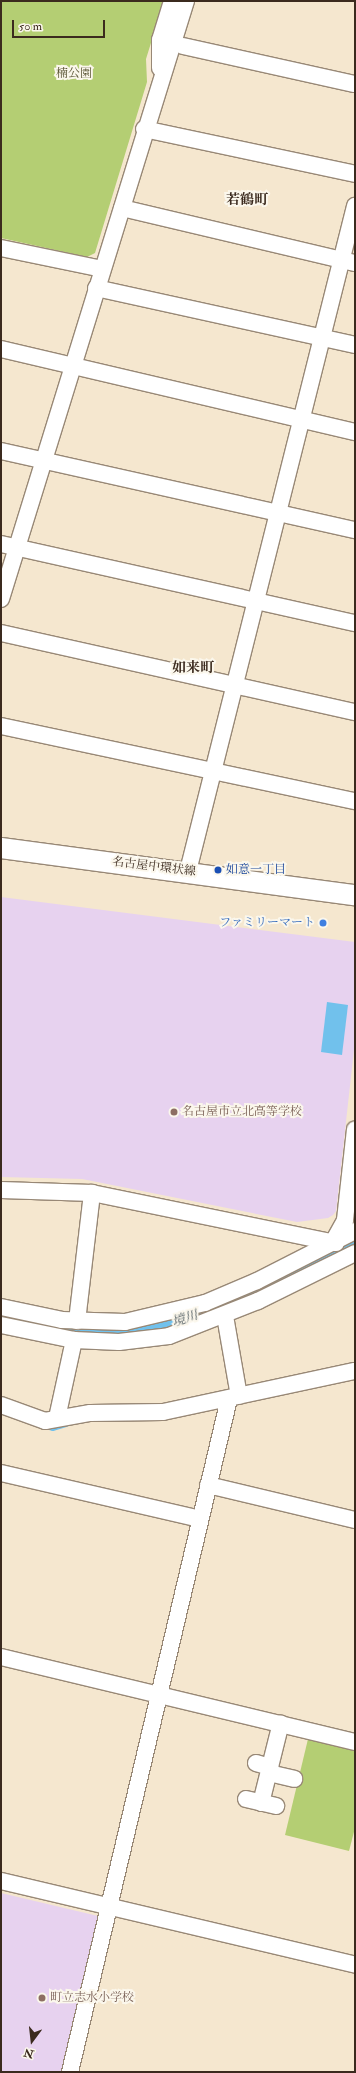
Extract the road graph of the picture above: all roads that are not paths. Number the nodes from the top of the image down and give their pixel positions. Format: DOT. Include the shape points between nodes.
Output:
graph roads {
  1 [pos="172,1"];
  2 [pos="186,1"];
  3 [pos="196,1"];
  4 [pos="183,46"];
  5 [pos="160,82"];
  6 [pos="355,84"];
  7 [pos="144,129"];
  8 [pos="355,174"];
  9 [pos="355,206"];
  10 [pos="122,208"];
  11 [pos="1,248"];
  12 [pos="348,261"];
  13 [pos="102,269"];
  14 [pos="96,288"];
  15 [pos="322,338"];
  16 [pos="355,345"];
  17 [pos="1,349"];
  18 [pos="72,366"];
  19 [pos="301,419"];
  20 [pos="355,432"];
  21 [pos="1,451"];
  22 [pos="43,460"];
  23 [pos="277,513"];
  24 [pos="355,530"];
  25 [pos="9,546"];
  26 [pos="1,599"];
  27 [pos="256,601"];
  28 [pos="355,623"];
  29 [pos="1,633"];
  30 [pos="234,684"];
  31 [pos="355,712"];
  32 [pos="1,726"];
  33 [pos="213,770"];
  34 [pos="355,801"];
  35 [pos="1,848"];
  36 [pos="188,871"];
  37 [pos="355,895"];
  38 [pos="355,1130"];
  39 [pos="1,1190"];
  40 [pos="92,1193"];
  41 [pos="348,1244"];
  42 [pos="1,1307"];
  43 [pos="225,1316"];
  44 [pos="77,1321"];
  45 [pos="1,1325"];
  46 [pos="74,1340"];
  47 [pos="355,1371"];
  48 [pos="234,1397"];
  49 [pos="1,1405"];
  50 [pos="57,1418"];
  51 [pos="1,1473"];
  52 [pos="208,1485"];
  53 [pos="200,1519"];
  54 [pos="355,1520"];
  55 [pos="1,1657"];
  56 [pos="159,1694"];
  57 [pos="281,1723"];
  58 [pos="355,1742"];
  59 [pos="265,1768"];
  60 [pos="294,1779"];
  61 [pos="261,1803"];
  62 [pos="1,1881"];
  63 [pos="109,1906"];
  64 [pos="355,1965"];
  65 [pos="70,2072"];
  1 -- 5 [label="street" via="160,40"];
  2 -- 5 [label="street"];
  3 -- 4 [label="street"];
  4 -- 5 [label="street"];
  4 -- 6 [label="street"];
  5 -- 7 [label="street"];
  7 -- 8 [label="street"];
  7 -- 10 [label="street"];
  9 -- 12 [label="street"];
  10 -- 12 [label="street"];
  10 -- 13 [label="street"];
  11 -- 13 [label="street"];
  12 -- 15 [label="street"];
  13 -- 14 [label="street"];
  14 -- 15 [label="street"];
  14 -- 18 [label="street"];
  15 -- 16 [label="street"];
  15 -- 19 [label="street"];
  17 -- 18 [label="street"];
  18 -- 19 [label="street"];
  18 -- 22 [label="street"];
  19 -- 20 [label="street"];
  19 -- 23 [label="street"];
  21 -- 22 [label="street"];
  22 -- 23 [label="street"];
  22 -- 25 [label="street"];
  23 -- 24 [label="street"];
  23 -- 27 [label="street"];
  25 -- 26 [label="street"];
  25 -- 27 [label="street"];
  27 -- 28 [label="street"];
  27 -- 30 [label="street"];
  29 -- 30 [label="street"];
  30 -- 31 [label="street"];
  30 -- 33 [label="street"];
  32 -- 33 [label="street"];
  33 -- 34 [label="street"];
  33 -- 36 [label="street"];
  35 -- 36 [label="main road, 名古屋中環状線"];
  36 -- 37 [label="main road, 名古屋中環状線"];
  38 -- 41 [label="street" via="345,1220"];
  39 -- 40 [label="street"];
  40 -- 41 [label="street"];
  40 -- 44 [label="street"];
  41 -- 43 [label="street"];
  41 -- 44 [label="street" via="206,1303 124,1322"];
  42 -- 44 [label="street"];
  43 -- 46 [label="street" via="169,1336 119,1342"];
  43 -- 48 [label="street"];
  45 -- 46 [label="street"];
  46 -- 50 [label="street"];
  47 -- 48 [label="street"];
  48 -- 50 [label="street" via="163,1412 90,1413"];
  48 -- 52 [label="street"];
  49 -- 50 [label="street" via="45,1421"];
  51 -- 53 [label="street"];
  52 -- 53 [label="street"];
  52 -- 54 [label="street"];
  53 -- 56 [label="street"];
  55 -- 56 [label="street"];
  56 -- 57 [label="street"];
  56 -- 63 [label="street"];
  57 -- 58 [label="street"];
  57 -- 59 [label="street"];
  59 -- 60 [label="street"];
  59 -- 61 [label="street"];
  62 -- 63 [label="street"];
  63 -- 64 [label="street"];
  63 -- 65 [label="street"];
}
